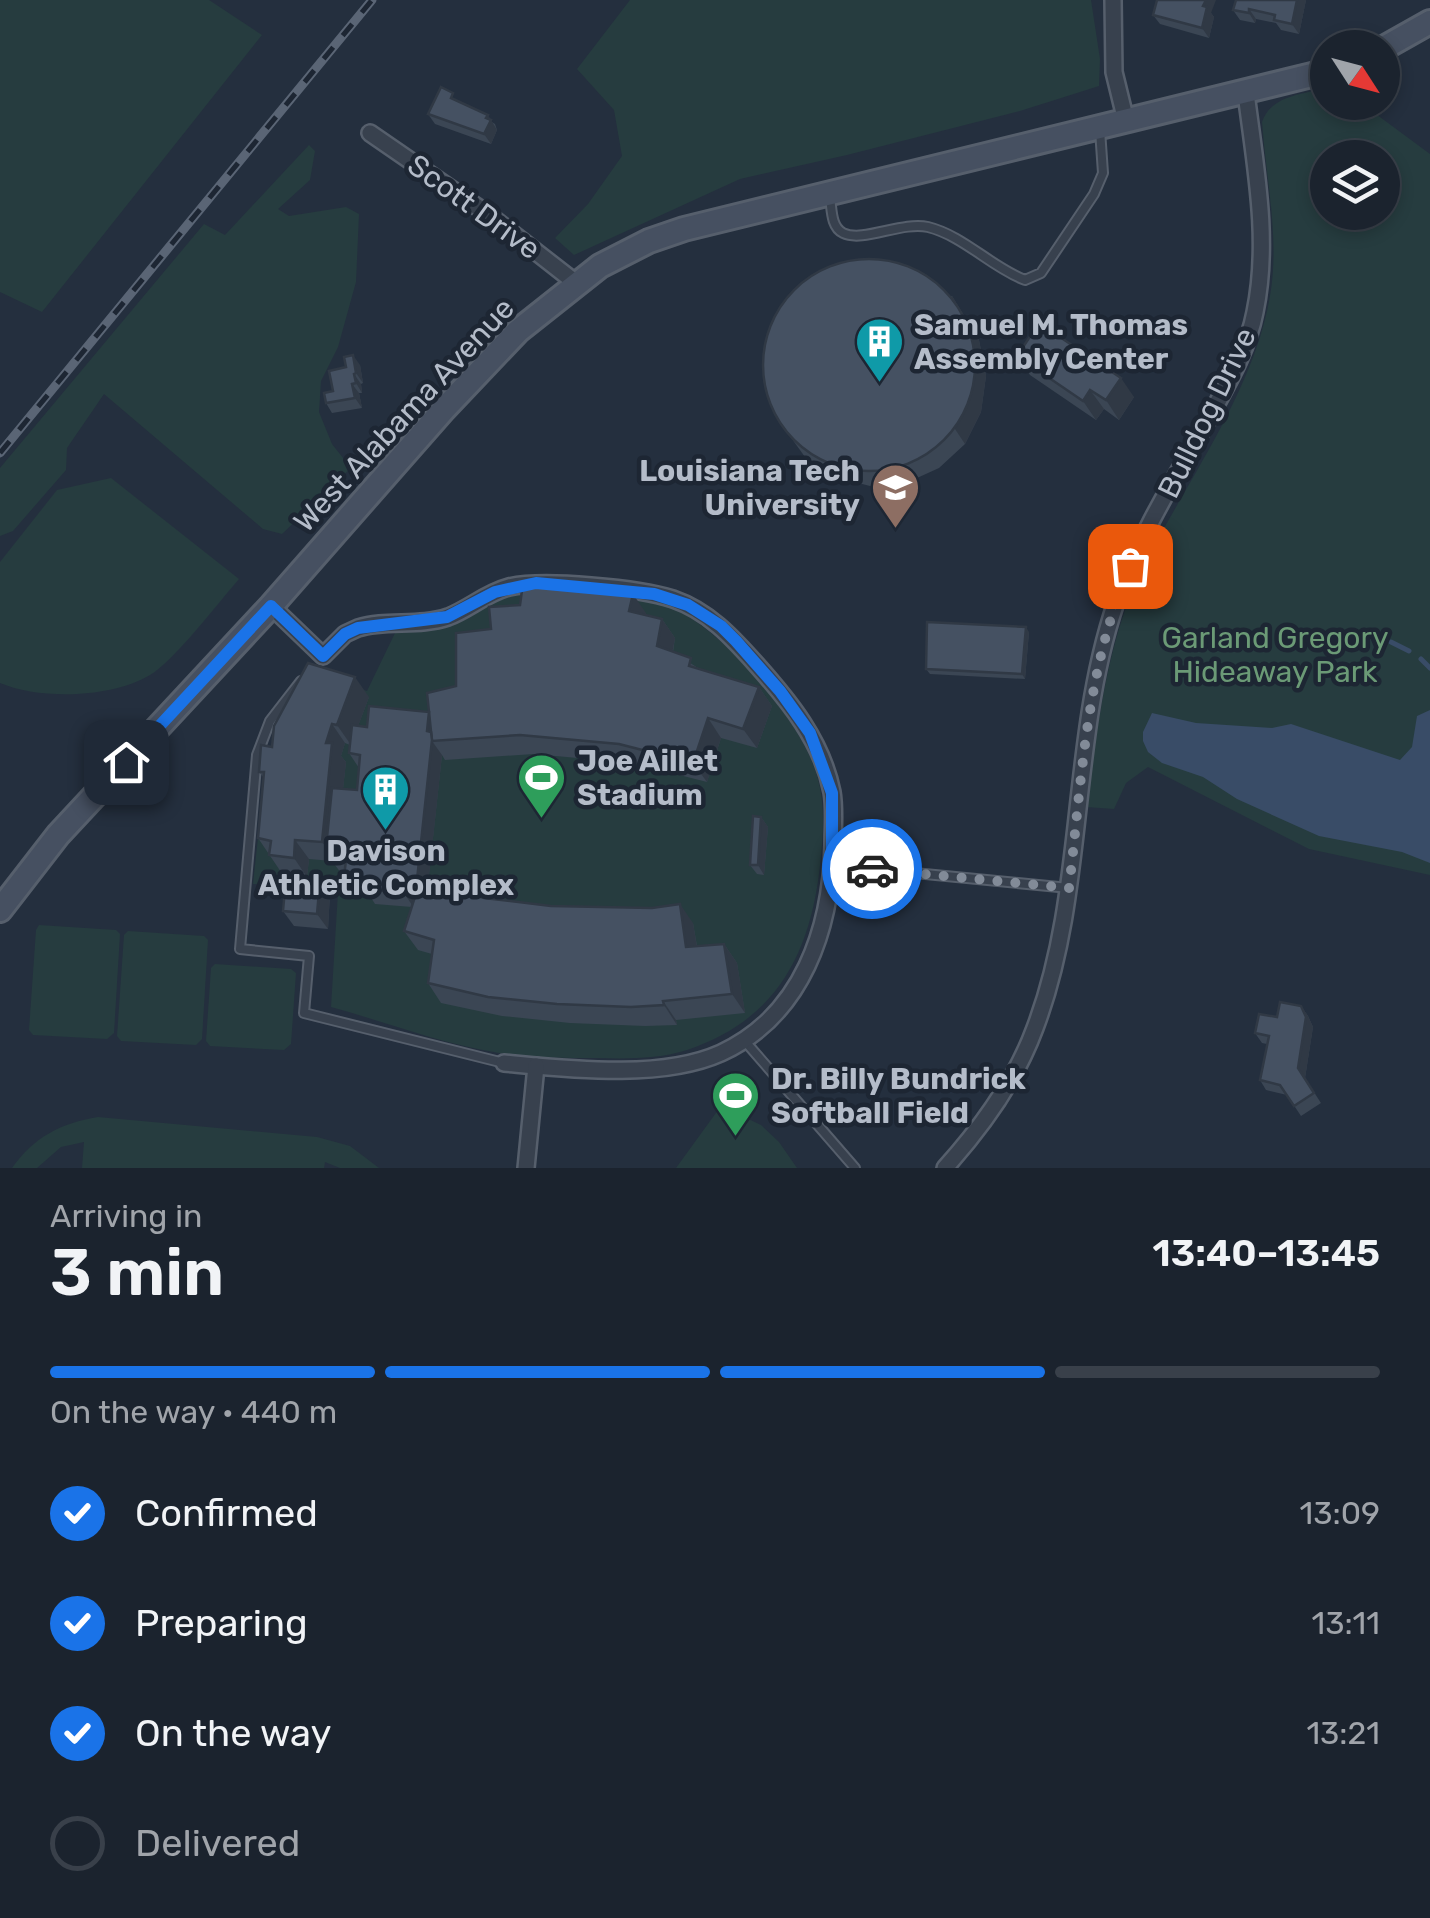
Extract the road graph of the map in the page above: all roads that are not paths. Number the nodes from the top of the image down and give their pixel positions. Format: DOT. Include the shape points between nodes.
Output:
graph roads {
  1 [pos="1112,0"];
  2 [pos="1430,22"];
  3 [pos="1400,40"];
  4 [pos="1310,76"];
  5 [pos="1246,93"];
  6 [pos="1126,122"];
  7 [pos="1099,128"];
  8 [pos="370,134"];
  9 [pos="830,194"];
  10 [pos="576,283"];
  11 [pos="271,606"];
  12 [pos="323,656"];
  13 [pos="832,865"];
  14 [pos="1069,888"];
  15 [pos="0,910"];
  16 [pos="743,1040"];
  17 [pos="504,1063"];
  18 [pos="536,1066"];
  19 [pos="526,1168"];
  20 [pos="854,1168"];
  21 [pos="946,1168"];
  1 -- 6 [label="street" via="1114,72"];
  2 -- 3 [label="main road"];
  4 -- 5 [label="main road, West Alabama Avenue"];
  5 -- 6 [label="main road, West Alabama Avenue"];
  5 -- 14 [label="street, Bulldog Drive" via="1261,213 1254,318 1226,386 1130,566 1106,631 1094,677"];
  6 -- 7 [label="main road, West Alabama Avenue"];
  7 -- 9 [label="main road, West Alabama Avenue"];
  7 -- 9 [label="lane" via="1103,173 1094,194 1041,274 1025,280 932,228 908,224 854,236 841,232"];
  8 -- 10 [label="street, Scott Drive"];
  9 -- 10 [label="main road, West Alabama Avenue" via="649,241"];
  10 -- 11 [label="main road, West Alabama Avenue" via="482,368"];
  11 -- 12 [label="street"];
  11 -- 15 [label="main road, West Alabama Avenue" via="58,835"];
  12 -- 13 [label="street" via="358,628 447,617 524,584 674,600 721,626 810,733 832,793"];
  12 -- 17 [label="lane" via="261,740 240,949 309,956 304,1013"];
  13 -- 14 [label="lane"];
  13 -- 16 [label="street" via="814,953 785,1000"];
  14 -- 21 [label="street, Bulldog Drive" via="1034,1033 995,1105"];
  16 -- 18 [label="street" via="675,1068"];
  16 -- 20 [label="lane"];
  17 -- 18 [label="street"];
  18 -- 19 [label="street"];
}
